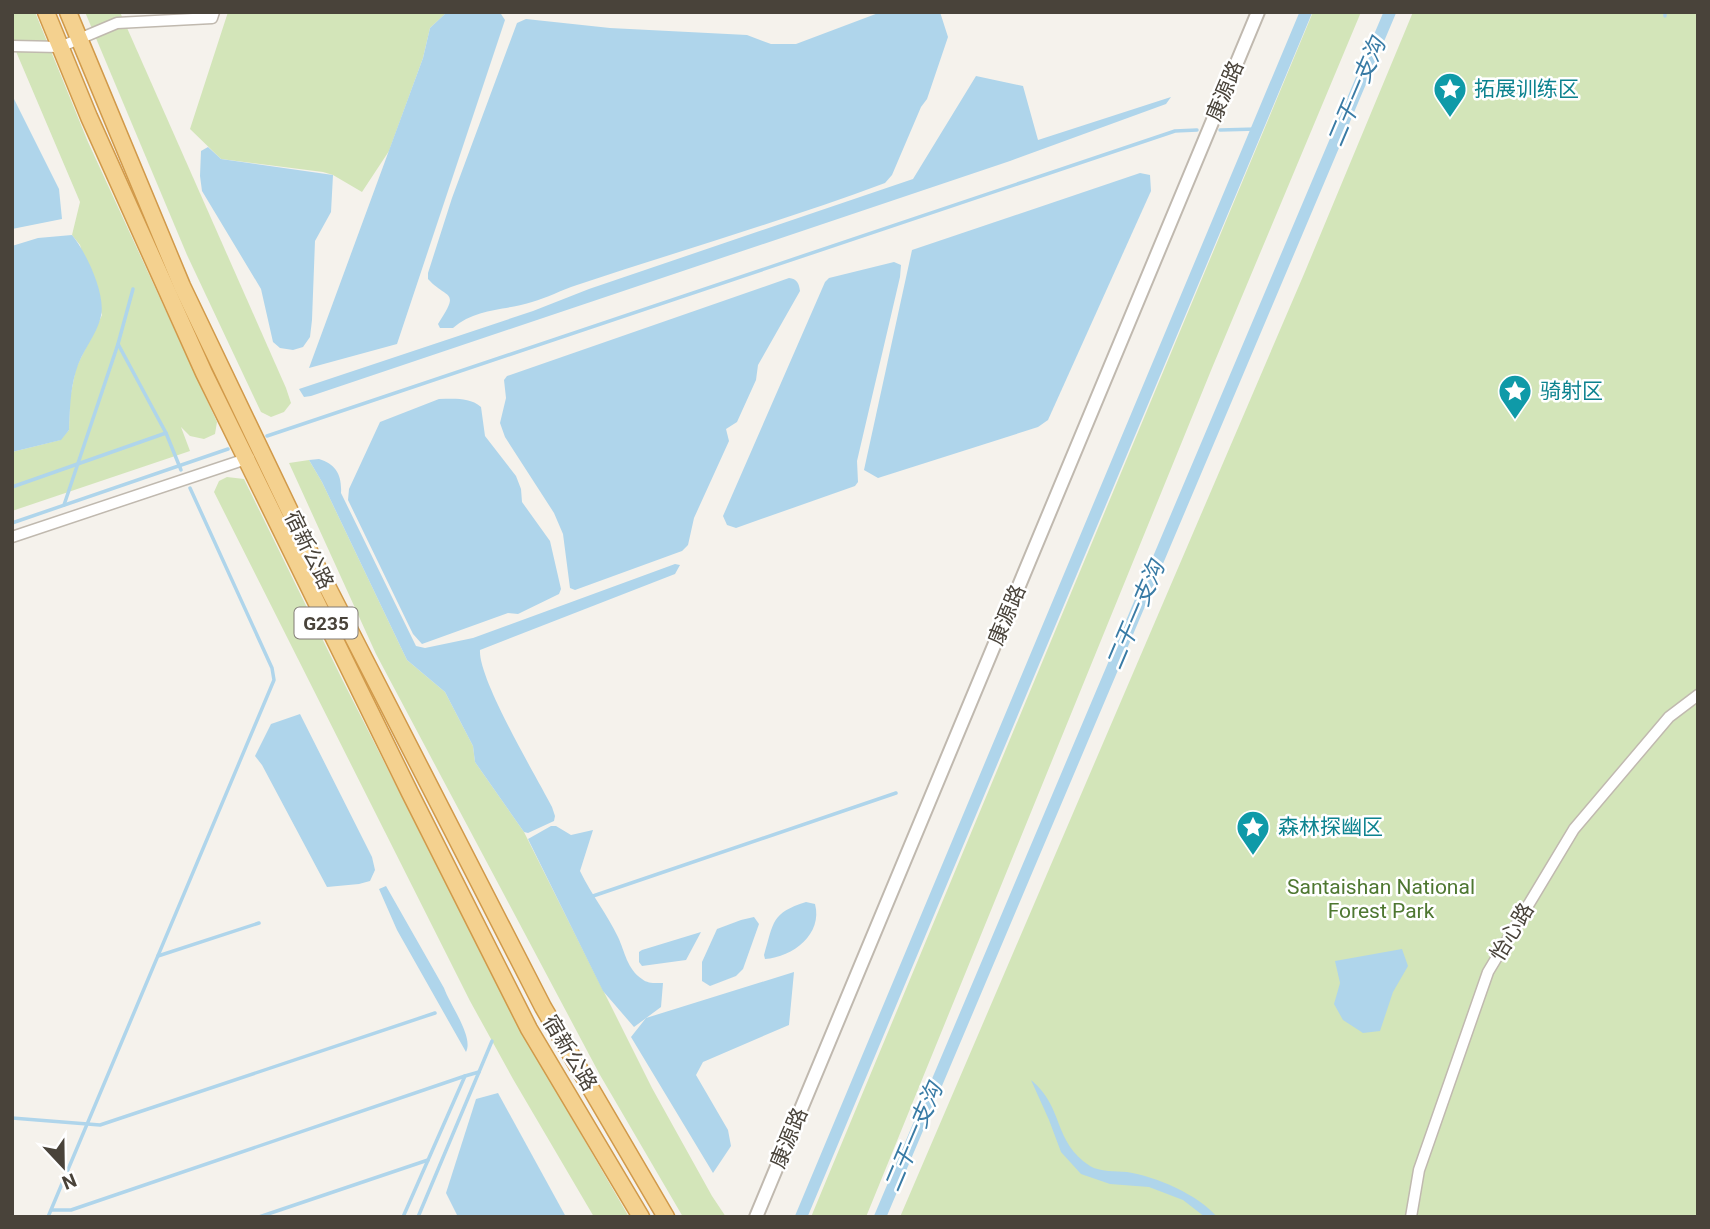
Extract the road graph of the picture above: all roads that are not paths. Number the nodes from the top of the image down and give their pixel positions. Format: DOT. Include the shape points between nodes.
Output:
graph roads {
  1 [pos="46,12"];
  2 [pos="68,12"];
  3 [pos="214,12"];
  4 [pos="1258,12"];
  5 [pos="79,39"];
  6 [pos="12,46"];
  7 [pos="60,47"];
  8 [pos="263,456"];
  9 [pos="246,459"];
  10 [pos="12,537"];
  11 [pos="1698,695"];
  12 [pos="641,1217"];
  13 [pos="666,1217"];
  14 [pos="756,1217"];
  15 [pos="1411,1217"];
  1 -- 7 [label="highway, 宿新公路 / G235"];
  2 -- 5 [label="highway, 宿新公路"];
  3 -- 5 [label="street" via="212,18 117,23"];
  4 -- 14 [label="street, 康源路"];
  5 -- 7 [label="street"];
  5 -- 8 [label="highway, 宿新公路" via="182,286"];
  6 -- 7 [label="street"];
  7 -- 9 [label="highway, 宿新公路 / G235"];
  8 -- 9 [label="street"];
  8 -- 13 [label="highway, 宿新公路" via="543,1007"];
  9 -- 10 [label="street"];
  9 -- 12 [label="highway, 宿新公路 / G235" via="529,1029"];
  11 -- 15 [label="street, 怡心路" via="1669,717 1574,829 1488,972 1419,1170"];
}
